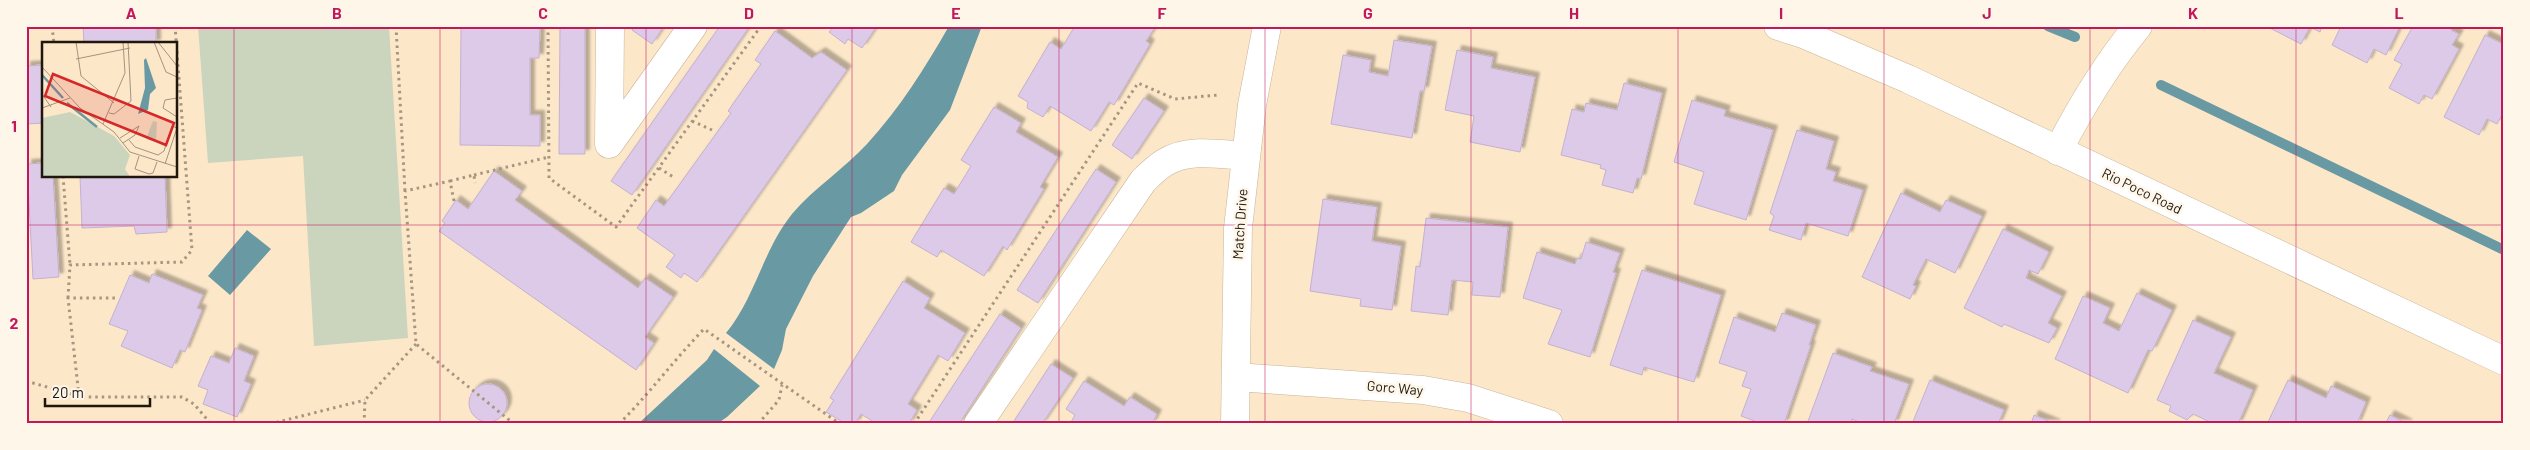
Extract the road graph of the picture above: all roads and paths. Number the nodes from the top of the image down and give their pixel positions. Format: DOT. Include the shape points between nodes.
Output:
graph roads {
  1 [pos="52,26"];
  2 [pos="175,26"];
  3 [pos="396,26"];
  4 [pos="610,26"];
  5 [pos="693,26"];
  6 [pos="1267,26"];
  7 [pos="1778,26"];
  8 [pos="2138,26"];
  9 [pos="54,42"];
  10 [pos="176,42"];
  11 [pos="178,66"];
  12 [pos="1218,95"];
  13 [pos="692,121"];
  14 [pos="712,130"];
  15 [pos="2058,151"];
  16 [pos="1246,156"];
  17 [pos="549,157"];
  18 [pos="659,168"];
  19 [pos="474,175"];
  20 [pos="63,178"];
  21 [pos="675,178"];
  22 [pos="450,181"];
  23 [pos="474,183"];
  24 [pos="405,191"];
  25 [pos="454,201"];
  26 [pos="70,265"];
  27 [pos="68,298"];
  28 [pos="115,298"];
  29 [pos="416,344"];
  30 [pos="2504,361"];
  31 [pos="1236,378"];
  32 [pos="26,382"];
  33 [pos="782,385"];
  34 [pos="79,396"];
  35 [pos="365,400"];
  36 [pos="211,424"];
  37 [pos="270,424"];
  38 [pos="364,424"];
  39 [pos="514,424"];
  40 [pos="619,424"];
  41 [pos="758,424"];
  42 [pos="840,424"];
  43 [pos="914,424"];
  44 [pos="978,424"];
  45 [pos="1235,424"];
  46 [pos="1549,424"];
  1 -- 9 [label="path"];
  2 -- 10 [label="path"];
  3 -- 24 [label="path"];
  4 -- 5 [label="street" via="609,144"];
  6 -- 16 [label="street, Match Drive"];
  7 -- 15 [label="street, Rio Poco Road" via="1908,78"];
  8 -- 15 [label="street" via="2086,98"];
  11 -- 26 [label="path" via="192,250 182,262"];
  12 -- 43 [label="path" via="1175,99 1138,83"];
  13 -- 14 [label="path"];
  15 -- 30 [label="street, Rio Poco Road"];
  16 -- 31 [label="street, Match Drive" via="1238,228"];
  16 -- 44 [label="street" via="1184,155 1164,162 1142,181"];
  17 -- 19 [label="path"];
  18 -- 21 [label="path"];
  19 -- 22 [label="path"];
  19 -- 23 [label="path"];
  20 -- 26 [label="path"];
  22 -- 24 [label="path"];
  22 -- 25 [label="path"];
  24 -- 29 [label="path"];
  26 -- 27 [label="path"];
  27 -- 28 [label="path"];
  27 -- 34 [label="path"];
  29 -- 35 [label="path"];
  29 -- 39 [label="path"];
  31 -- 45 [label="street, Match Drive"];
  31 -- 46 [label="street, Gorc Way" via="1423,390 1468,398"];
  32 -- 34 [label="path"];
  33 -- 40 [label="path" via="704,330"];
  33 -- 41 [label="path" via="779,400"];
  33 -- 42 [label="path"];
  34 -- 36 [label="path" via="182,396 194,404"];
  35 -- 37 [label="path"];
  35 -- 38 [label="path"];
}
